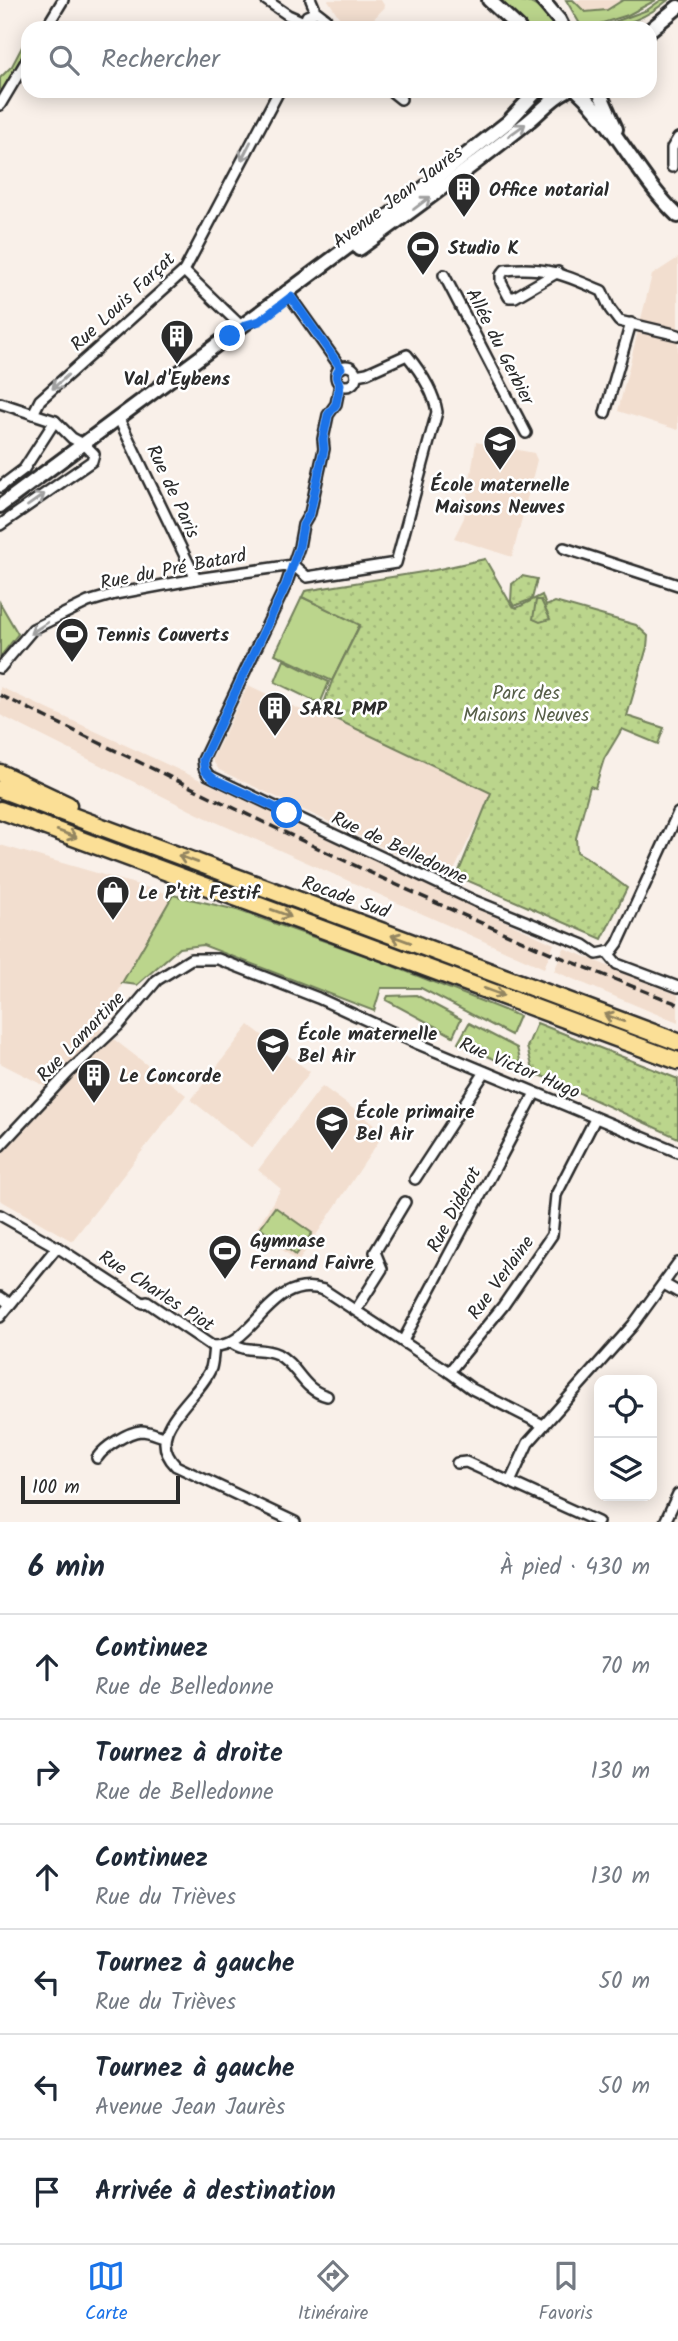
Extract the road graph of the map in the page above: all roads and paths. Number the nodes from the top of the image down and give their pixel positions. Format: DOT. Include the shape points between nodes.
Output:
graph roads {
  1 [pos="63,0"];
  2 [pos="266,0"];
  3 [pos="311,0"];
  4 [pos="489,0"];
  5 [pos="542,0"];
  6 [pos="678,7"];
  7 [pos="313,12"];
  8 [pos="662,19"];
  9 [pos="50,21"];
  10 [pos="298,21"];
  11 [pos="305,21"];
  12 [pos="326,21"];
  13 [pos="512,21"];
  14 [pos="560,21"];
  15 [pos="657,21"];
  16 [pos="657,24"];
  17 [pos="21,70"];
  18 [pos="275,98"];
  19 [pos="530,98"];
  20 [pos="555,98"];
  21 [pos="585,98"];
  22 [pos="602,98"];
  23 [pos="0,105"];
  24 [pos="678,138"];
  25 [pos="624,149"];
  26 [pos="672,167"];
  27 [pos="678,216"];
  28 [pos="184,271"];
  29 [pos="558,272"];
  30 [pos="444,275"];
  31 [pos="289,294"];
  32 [pos="631,323"];
  33 [pos="244,326"];
  34 [pos="678,335"];
  35 [pos="341,368"];
  36 [pos="356,375"];
  37 [pos="340,384"];
  38 [pos="0,403"];
  39 [pos="605,413"];
  40 [pos="33,414"];
  41 [pos="119,419"];
  42 [pos="55,421"];
  43 [pos="526,433"];
  44 [pos="85,445"];
  45 [pos="0,486"];
  46 [pos="0,506"];
  47 [pos="0,525"];
  48 [pos="564,548"];
  49 [pos="293,565"];
  50 [pos="196,579"];
  51 [pos="678,584"];
  52 [pos="0,668"];
  53 [pos="0,773"];
  54 [pos="0,789"];
  55 [pos="1,810"];
  56 [pos="678,813"];
  57 [pos="105,829"];
  58 [pos="607,952"];
  59 [pos="191,959"];
  60 [pos="678,987"];
  61 [pos="678,1042"];
  62 [pos="678,1061"];
  63 [pos="485,1072"];
  64 [pos="535,1093"];
  65 [pos="595,1119"];
  66 [pos="0,1146"];
  67 [pos="678,1152"];
  68 [pos="415,1179"];
  69 [pos="405,1202"];
  70 [pos="0,1215"];
  71 [pos="57,1248"];
  72 [pos="678,1263"];
  73 [pos="664,1284"];
  74 [pos="678,1292"];
  75 [pos="0,1297"];
  76 [pos="10,1304"];
  77 [pos="356,1310"];
  78 [pos="0,1317"];
  79 [pos="403,1341"];
  80 [pos="231,1342"];
  81 [pos="214,1346"];
  82 [pos="449,1371"];
  83 [pos="327,1396"];
  84 [pos="543,1425"];
  85 [pos="164,1437"];
  86 [pos="97,1458"];
  87 [pos="457,1463"];
  88 [pos="510,1482"];
  89 [pos="678,1494"];
  90 [pos="295,1522"];
  91 [pos="598,1522"];
  92 [pos="665,1522"];
  1 -- 9 [label="street"];
  2 -- 10 [label="street"];
  3 -- 7 [label="street"];
  4 -- 13 [label="main road"];
  5 -- 14 [label="main road"];
  6 -- 8 [label="main road"];
  7 -- 11 [label="street"];
  7 -- 12 [label="street"];
  8 -- 15 [label="main road"];
  8 -- 16 [label="main road"];
  17 -- 23 [label="street"];
  18 -- 28 [label="street, Rue Louis Farçat, one-way"];
  19 -- 31 [label="main road, Avenue Jean Jaurès" via="508,122"];
  31 -- 20 [label="main road, Avenue Jean Jaurès, one-way" via="448,183"];
  21 -- 25 [label="main road"];
  22 -- 25 [label="main road"];
  24 -- 26 [label="street"];
  25 -- 27 [label="main road" via="646,183"];
  28 -- 33 [label="street"];
  28 -- 40 [label="street, Rue Louis Farçat, one-way" via="41,399"];
  29 -- 29 [label="street" via="505,270 501,282 509,297 515,297"];
  29 -- 32 [label="street" via="602,291 619,321"];
  30 -- 43 [label="street, Allée du Gerbier"];
  31 -- 33 [label="main road, Avenue Jean Jaurès"];
  31 -- 35 [label="street"];
  32 -- 34 [label="street"];
  32 -- 39 [label="street"];
  33 -- 41 [label="main road, Avenue Jean Jaurès"];
  35 -- 36 [label="street" via="350,368"];
  35 -- 37 [label="street" via="336,376"];
  36 -- 37 [label="street" via="351,385"];
  36 -- 49 [label="street" via="407,355 436,402 396,563 307,577"];
  37 -- 49 [label="street, Rue de Belledonne" via="328,415 310,513"];
  38 -- 40 [label="street"];
  40 -- 42 [label="street"];
  41 -- 44 [label="main road, Avenue Jean Jaurès"];
  41 -- 50 [label="street, Rue de Paris"];
  42 -- 44 [label="street"];
  42 -- 45 [label="street" via="24,469"];
  44 -- 46 [label="main road, Avenue Jean Jaurès"];
  47 -- 44 [label="street, one-way" via="92,461 94,454"];
  48 -- 51 [label="street"];
  49 -- 50 [label="street, Rue du Pré Batard"];
  49 -- 58 [label="street, Rue de Belledonne" via="203,760 208,775 475,901 597,954"];
  50 -- 52 [label="street, Rue du Pré Batard, one-way" via="88,603 33,629"];
  53 -- 57 [label="highway" via="80,810"];
  54 -- 57 [label="highway, Rocade Sud"];
  55 -- 62 [label="highway, Rocade Sud, one-way"];
  56 -- 58 [label="street" via="623,934"];
  61 -- 57 [label="highway, Rocade Sud, one-way"];
  58 -- 60 [label="street, Rue de Belledonne" via="617,964"];
  59 -- 63 [label="street, Rue Victor Hugo" via="218,959"];
  59 -- 66 [label="street, Rue Lamartine" via="157,980"];
  63 -- 64 [label="street, Rue Victor Hugo"];
  63 -- 68 [label="street"];
  64 -- 65 [label="street, Rue Victor Hugo"];
  64 -- 79 [label="street, Rue Diderot"];
  65 -- 67 [label="street, Rue Victor Hugo"];
  65 -- 82 [label="street, Rue Verlaine" via="556,1195 552,1235 503,1306"];
  69 -- 77 [label="street" via="375,1251 382,1269"];
  70 -- 71 [label="street, Rue Charles Piot"];
  71 -- 76 [label="street"];
  71 -- 81 [label="street, Rue Charles Piot"];
  72 -- 73 [label="street"];
  73 -- 74 [label="street"];
  73 -- 84 [label="street"];
  75 -- 76 [label="street"];
  76 -- 78 [label="street"];
  77 -- 79 [label="street, Rue Charles Piot"];
  77 -- 80 [label="street, Rue Charles Piot" via="324,1290 299,1289 278,1299"];
  79 -- 82 [label="street, Rue Charles Piot"];
  80 -- 81 [label="street, Rue Charles Piot"];
  80 -- 83 [label="street" via="239,1349 278,1355 313,1392"];
  81 -- 85 [label="street" via="211,1369"];
  82 -- 84 [label="street, Rue Charles Piot" via="472,1389"];
  84 -- 88 [label="street" via="528,1443"];
  85 -- 86 [label="street" via="136,1432 107,1446"];
  85 -- 90 [label="street" via="167,1454 176,1466"];
  87 -- 88 [label="street" via="466,1462"];
  88 -- 91 [label="street"];
  89 -- 92 [label="street"];
}
